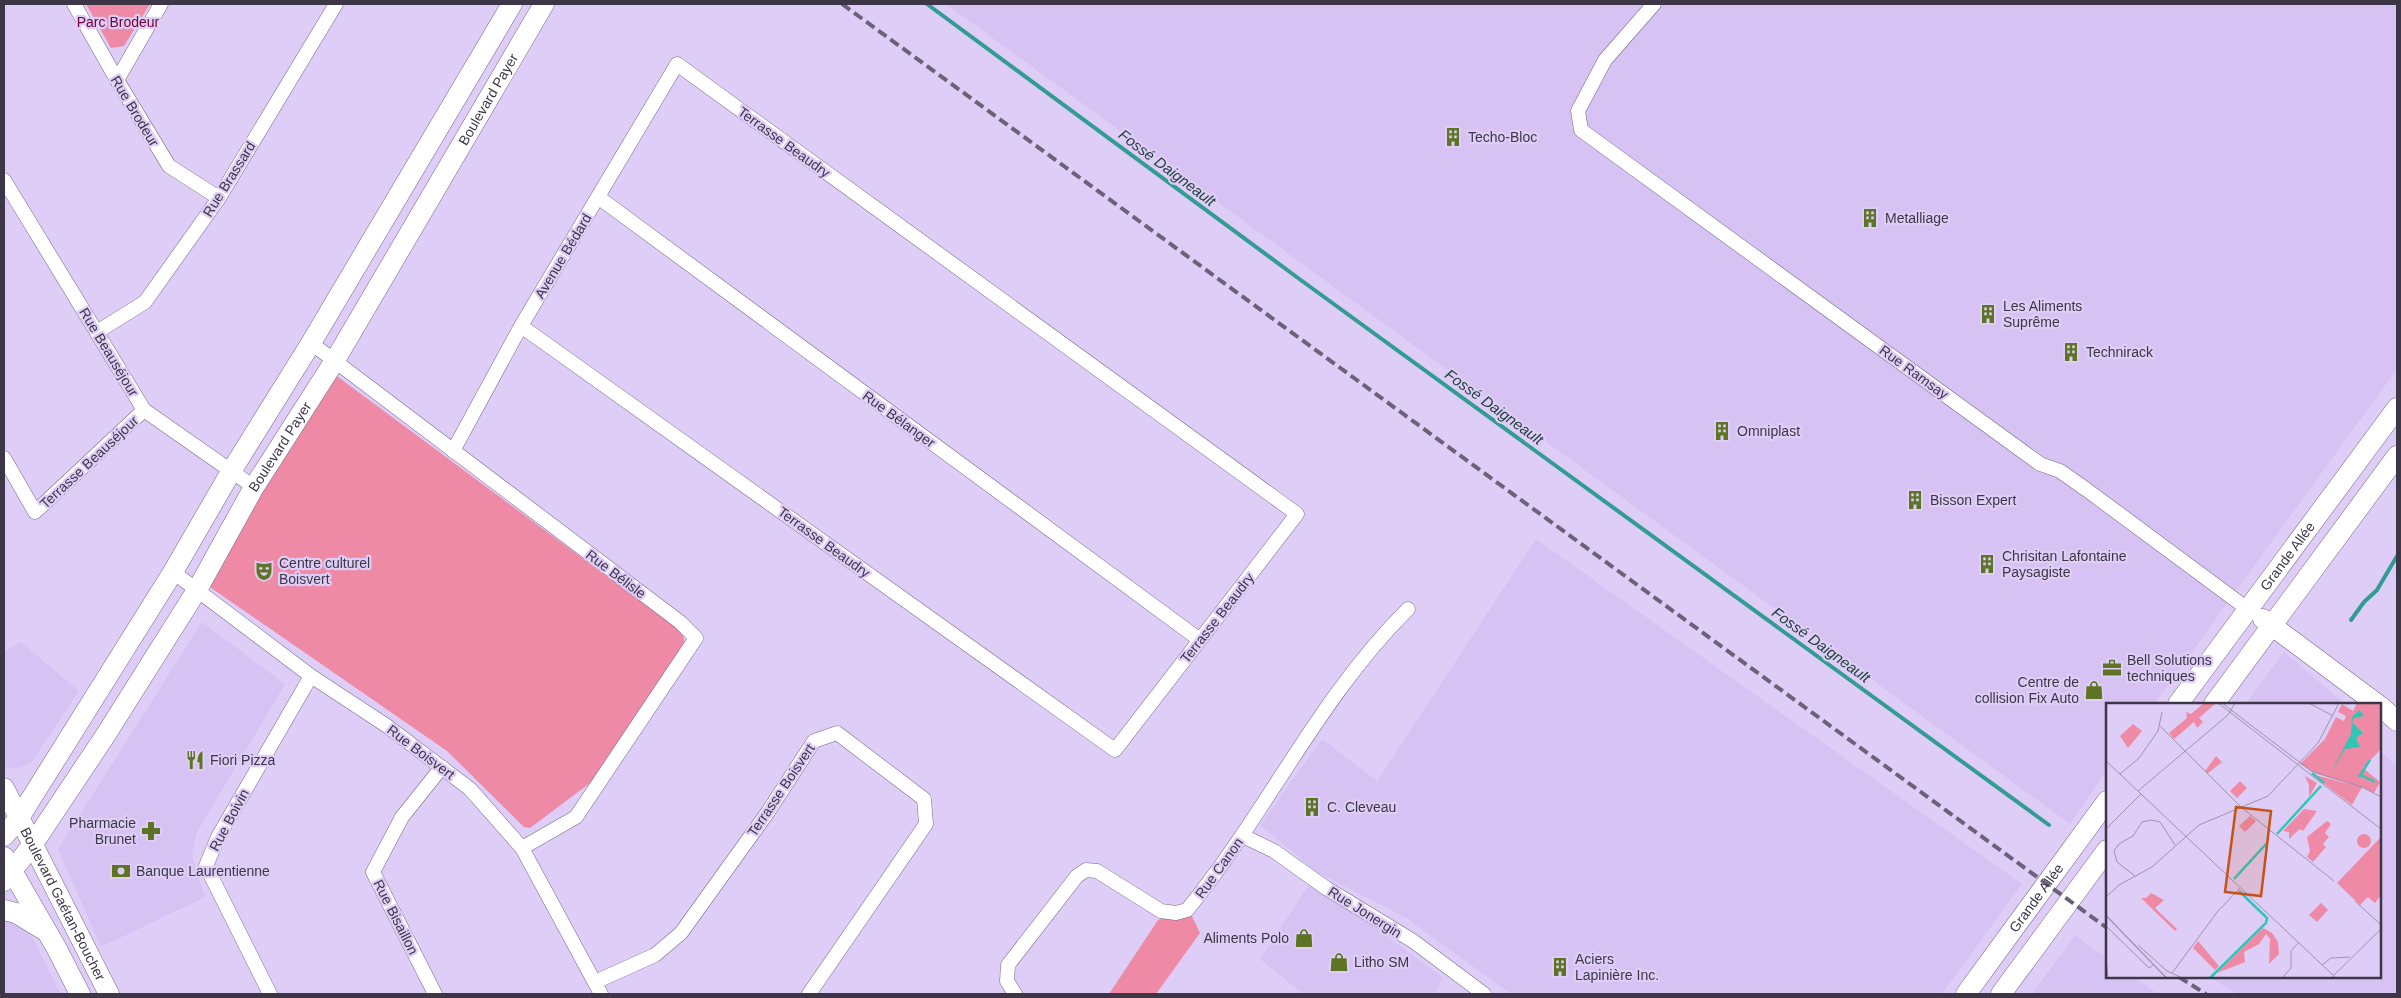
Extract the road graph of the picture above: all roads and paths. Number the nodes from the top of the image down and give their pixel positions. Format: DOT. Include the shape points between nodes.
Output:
graph roads {
  1 [pos="74,4"];
  2 [pos="161,4"];
  3 [pos="336,4"];
  4 [pos="512,4"];
  5 [pos="544,4"];
  6 [pos="1654,4"];
  7 [pos="677,64"];
  8 [pos="116,80"];
  9 [pos="4,180"];
  10 [pos="598,197"];
  11 [pos="219,198"];
  12 [pos="521,326"];
  13 [pos="97,332"];
  14 [pos="311,343"];
  15 [pos="334,362"];
  16 [pos="2397,408"];
  17 [pos="144,410"];
  18 [pos="453,451"];
  19 [pos="2397,456"];
  20 [pos="4,458"];
  21 [pos="232,470"];
  22 [pos="254,487"];
  23 [pos="173,572"];
  24 [pos="198,590"];
  25 [pos="1408,609"];
  26 [pos="2249,610"];
  27 [pos="2272,626"];
  28 [pos="1200,640"];
  29 [pos="311,676"];
  30 [pos="93,701"];
  31 [pos="2179,703"];
  32 [pos="2215,703"];
  33 [pos="2375,703"];
  34 [pos="2381,708"];
  35 [pos="118,716"];
  36 [pos="2397,721"];
  37 [pos="442,767"];
  38 [pos="4,788"];
  39 [pos="2106,802"];
  40 [pos="19,818"];
  41 [pos="4,836"];
  42 [pos="1242,836"];
  43 [pos="33,844"];
  44 [pos="522,848"];
  45 [pos="2106,851"];
  46 [pos="6,870"];
  47 [pos="4,910"];
  48 [pos="46,931"];
  49 [pos="598,988"];
  50 [pos="80,994"];
  51 [pos="109,994"];
  52 [pos="270,994"];
  53 [pos="435,994"];
  54 [pos="809,994"];
  55 [pos="1015,994"];
  56 [pos="1484,994"];
  57 [pos="1966,994"];
  58 [pos="2001,994"];
  1 -- 8 [label="street, Rue Brodeur"];
  2 -- 8 [label="street"];
  3 -- 11 [label="street, Rue Brassard"];
  4 -- 14 [label="street, Boulevard Payer"];
  5 -- 15 [label="street, Boulevard Payer"];
  6 -- 26 [label="street, Rue Ramsay" via="1605,60 1578,111 1581,130 2040,464 2060,471"];
  7 -- 10 [label="street, Avenue Bédard"];
  7 -- 28 [label="street, Terrasse Beaudry" via="1297,514"];
  8 -- 11 [label="street, Rue Brodeur" via="169,166"];
  9 -- 13 [label="street, Rue Beauséjour"];
  10 -- 12 [label="street, Avenue Bédard"];
  10 -- 28 [label="street, Rue Bélanger"];
  11 -- 13 [label="street, Rue Brassard" via="145,302"];
  12 -- 18 [label="street, Avenue Bédard"];
  12 -- 28 [label="street, Terrasse Beaudry" via="1115,750"];
  13 -- 17 [label="street, Rue Beauséjour"];
  14 -- 15 [label="street, Rue Bélisle"];
  14 -- 21 [label="street, Boulevard Payer"];
  15 -- 18 [label="street, Rue Bélisle"];
  15 -- 22 [label="street, Boulevard Payer"];
  16 -- 26 [label="street, Grande Allée"];
  17 -- 20 [label="street, Terrasse Beauséjour" via="35,512"];
  17 -- 21 [label="street, Rue Beauséjour"];
  18 -- 44 [label="street, Rue Bélisle" via="672,616 696,638 576,817"];
  19 -- 27 [label="street"];
  21 -- 22 [label="street, Rue Beauséjour"];
  21 -- 23 [label="street, Boulevard Payer"];
  22 -- 24 [label="street, Boulevard Payer"];
  23 -- 24 [label="street, Rue Boisvert"];
  23 -- 30 [label="street, Boulevard Payer"];
  24 -- 29 [label="street, Rue Boisvert"];
  24 -- 35 [label="street, Boulevard Payer"];
  25 -- 42 [label="street, Rue Canon" via="1351,675"];
  26 -- 27 [label="street"];
  26 -- 31 [label="street, Grande Allée"];
  27 -- 32 [label="street"];
  27 -- 33 [label="street"];
  29 -- 37 [label="street, Rue Boisvert"];
  29 -- 52 [label="street, Rue Boivin" via="218,837 206,866"];
  30 -- 35 [label="street"];
  30 -- 40 [label="street, Boulevard Payer"];
  34 -- 36 [label="street"];
  35 -- 43 [label="street, Boulevard Payer"];
  37 -- 44 [label="street, Rue Boisvert" via="470,788"];
  37 -- 53 [label="street, Rue Bisaillon" via="402,817 373,872"];
  38 -- 40 [label="street, Boulevard Gaétan-Boucher"];
  39 -- 57 [label="street, Grande Allée"];
  40 -- 41 [label="street, Boulevard Payer"];
  40 -- 43 [label="street, Boulevard Gaétan-Boucher"];
  42 -- 55 [label="street, Rue Canon" via="1187,910 1176,913 1161,912 1097,871 1086,870 1077,876 1008,966 1007,981"];
  42 -- 56 [label="street, Rue Jonergin" via="1274,851 1413,942"];
  43 -- 46 [label="street, Boulevard Payer"];
  43 -- 51 [label="street, Boulevard Gaétan-Boucher"];
  44 -- 49 [label="street, Rue Boisvert"];
  45 -- 58 [label="street, Grande Allée"];
  46 -- 48 [label="street, Boulevard Gaétan-Boucher"];
  47 -- 48 [label="street" via="16,913"];
  48 -- 50 [label="street, Boulevard Gaétan-Boucher"];
  49 -- 54 [label="street, Terrasse Boisvert" via="656,955 681,933 768,812 814,741 837,733 924,799 926,824"];
}
